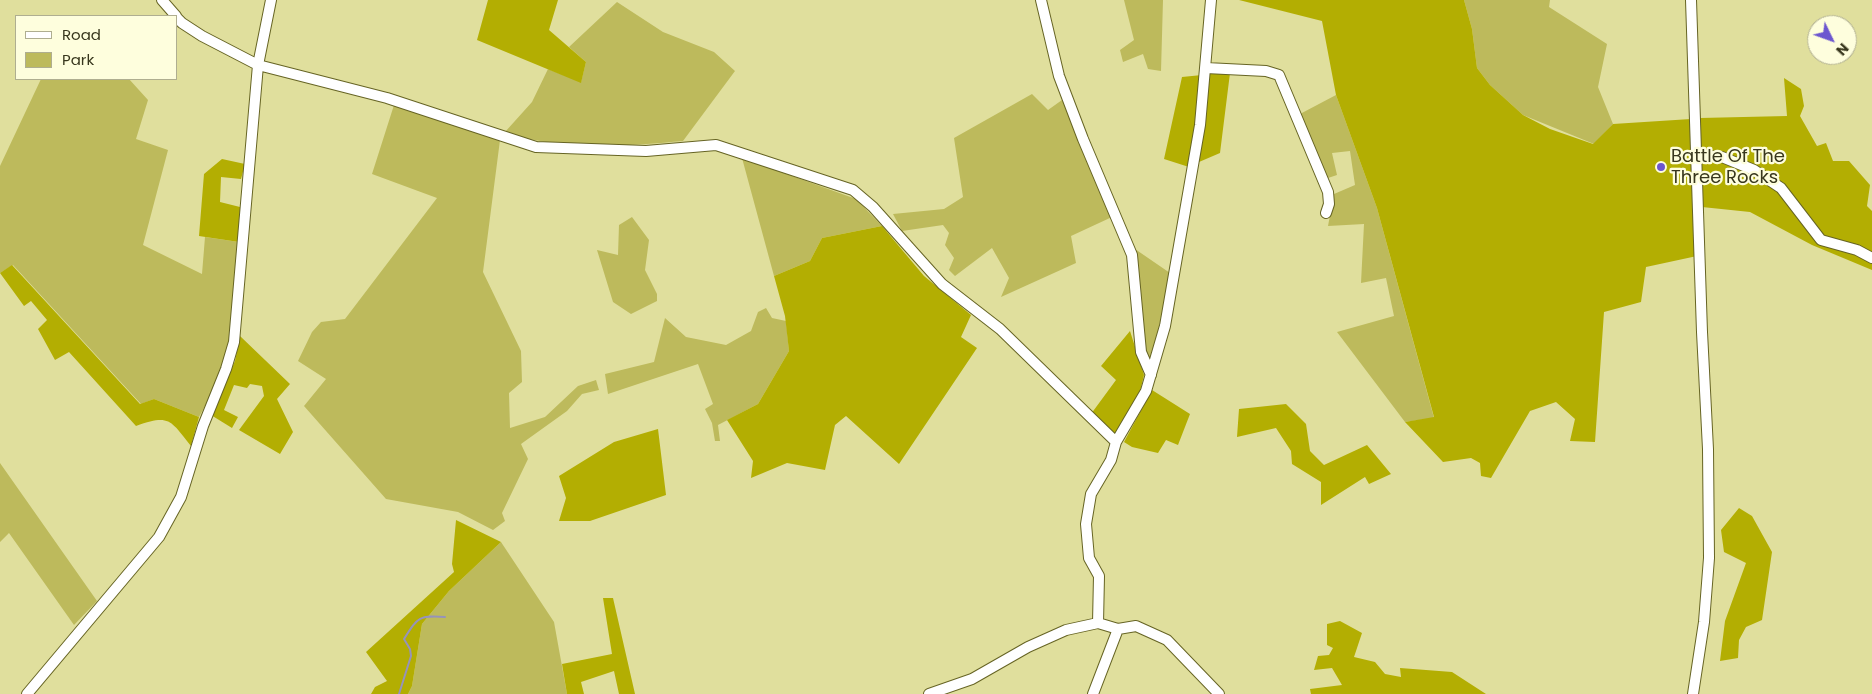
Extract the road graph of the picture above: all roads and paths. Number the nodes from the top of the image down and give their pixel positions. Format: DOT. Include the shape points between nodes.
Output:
graph roads {
  1 [pos="162,0"];
  2 [pos="271,0"];
  3 [pos="1041,0"];
  4 [pos="1211,0"];
  5 [pos="1691,0"];
  6 [pos="174,15"];
  7 [pos="178,19"];
  8 [pos="258,65"];
  9 [pos="1206,68"];
  10 [pos="1697,155"];
  11 [pos="1326,213"];
  12 [pos="1872,258"];
  13 [pos="1151,375"];
  14 [pos="1116,442"];
  15 [pos="1098,623"];
  16 [pos="1118,629"];
  17 [pos="26,694"];
  18 [pos="929,694"];
  19 [pos="1094,694"];
  20 [pos="1219,694"];
  21 [pos="1693,694"];
  1 -- 6 [label="street"];
  2 -- 8 [label="street"];
  3 -- 13 [label="street" via="1059,76 1132,255 1141,352"];
  4 -- 9 [label="street"];
  5 -- 10 [label="street"];
  7 -- 8 [label="street" via="202,36"];
  8 -- 14 [label="street" via="387,98 536,147 646,152 716,145 853,190 873,207 942,284 1000,329"];
  8 -- 17 [label="street" via="234,342 181,497 159,538"];
  9 -- 11 [label="street" via="1266,71 1279,75 1328,192"];
  9 -- 13 [label="street" via="1183,233"];
  10 -- 12 [label="street" via="1722,157 1754,170 1781,188 1821,240 1857,250"];
  10 -- 21 [label="street" via="1709,558 1704,622"];
  13 -- 14 [label="street" via="1146,391"];
  14 -- 15 [label="street" via="1091,494 1086,524 1090,558 1099,576"];
  15 -- 16 [label="street"];
  15 -- 18 [label="street" via="1066,630 972,679"];
  16 -- 19 [label="street"];
  16 -- 20 [label="street" via="1136,626 1167,640"];
}
